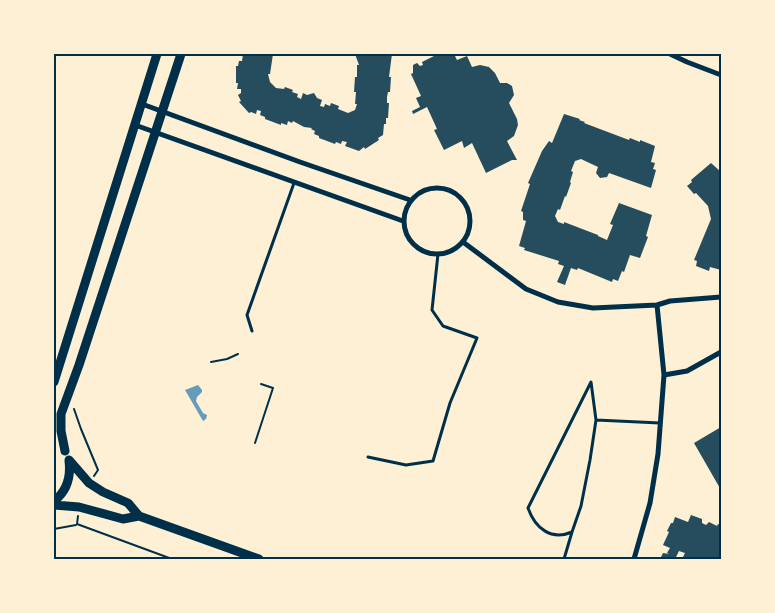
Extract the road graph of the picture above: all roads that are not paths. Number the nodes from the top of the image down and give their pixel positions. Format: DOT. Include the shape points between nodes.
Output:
graph roads {
  1 [pos="157,54"];
  2 [pos="181,54"];
  3 [pos="670,54"];
  4 [pos="721,76"];
  5 [pos="142,104"];
  6 [pos="163,111"];
  7 [pos="135,124"];
  8 [pos="156,132"];
  9 [pos="294,183"];
  10 [pos="410,200"];
  11 [pos="404,221"];
  12 [pos="463,242"];
  13 [pos="438,254"];
  14 [pos="721,297"];
  15 [pos="656,305"];
  16 [pos="252,331"];
  17 [pos="721,352"];
  18 [pos="664,375"];
  19 [pos="54,382"];
  20 [pos="596,420"];
  21 [pos="660,423"];
  22 [pos="54,438"];
  23 [pos="67,455"];
  24 [pos="368,457"];
  25 [pos="54,501"];
  26 [pos="54,505"];
  27 [pos="139,516"];
  28 [pos="572,532"];
  29 [pos="259,559"];
  30 [pos="564,559"];
  31 [pos="634,559"];
  1 -- 5 [label="main road"];
  2 -- 6 [label="main road"];
  3 -- 4 [label="street"];
  5 -- 6 [label="street"];
  5 -- 7 [label="main road"];
  6 -- 8 [label="main road"];
  6 -- 10 [label="street"];
  7 -- 8 [label="street"];
  7 -- 19 [label="main road"];
  8 -- 9 [label="street"];
  8 -- 23 [label="main road" via="61,414"];
  9 -- 11 [label="street"];
  9 -- 16 [label="lane" via="247,315"];
  10 -- 11 [label="street"];
  10 -- 12 [label="street" via="418,193 437,187 459,195 470,213 468,233"];
  11 -- 13 [label="street" via="406,232 418,248"];
  12 -- 13 [label="street" via="448,252"];
  12 -- 15 [label="street" via="526,290 558,302 593,308"];
  13 -- 24 [label="lane" via="432,310 443,326 477,338 450,403 433,461 406,466"];
  14 -- 15 [label="street"];
  15 -- 18 [label="street"];
  17 -- 18 [label="street" via="687,371"];
  18 -- 21 [label="street"];
  20 -- 21 [label="lane"];
  20 -- 28 [label="lane" via="581,506"];
  20 -- 28 [label="lane" via="591,382 528,508 540,529 564,535"];
  21 -- 31 [label="street" via="654,482"];
  22 -- 23 [label="main road"];
  23 -- 25 [label="main road" via="70,469 68,484"];
  23 -- 27 [label="main road" via="89,483 128,503"];
  26 -- 27 [label="main road" via="79,507 123,519"];
  27 -- 29 [label="main road"];
  28 -- 30 [label="lane"];
}
